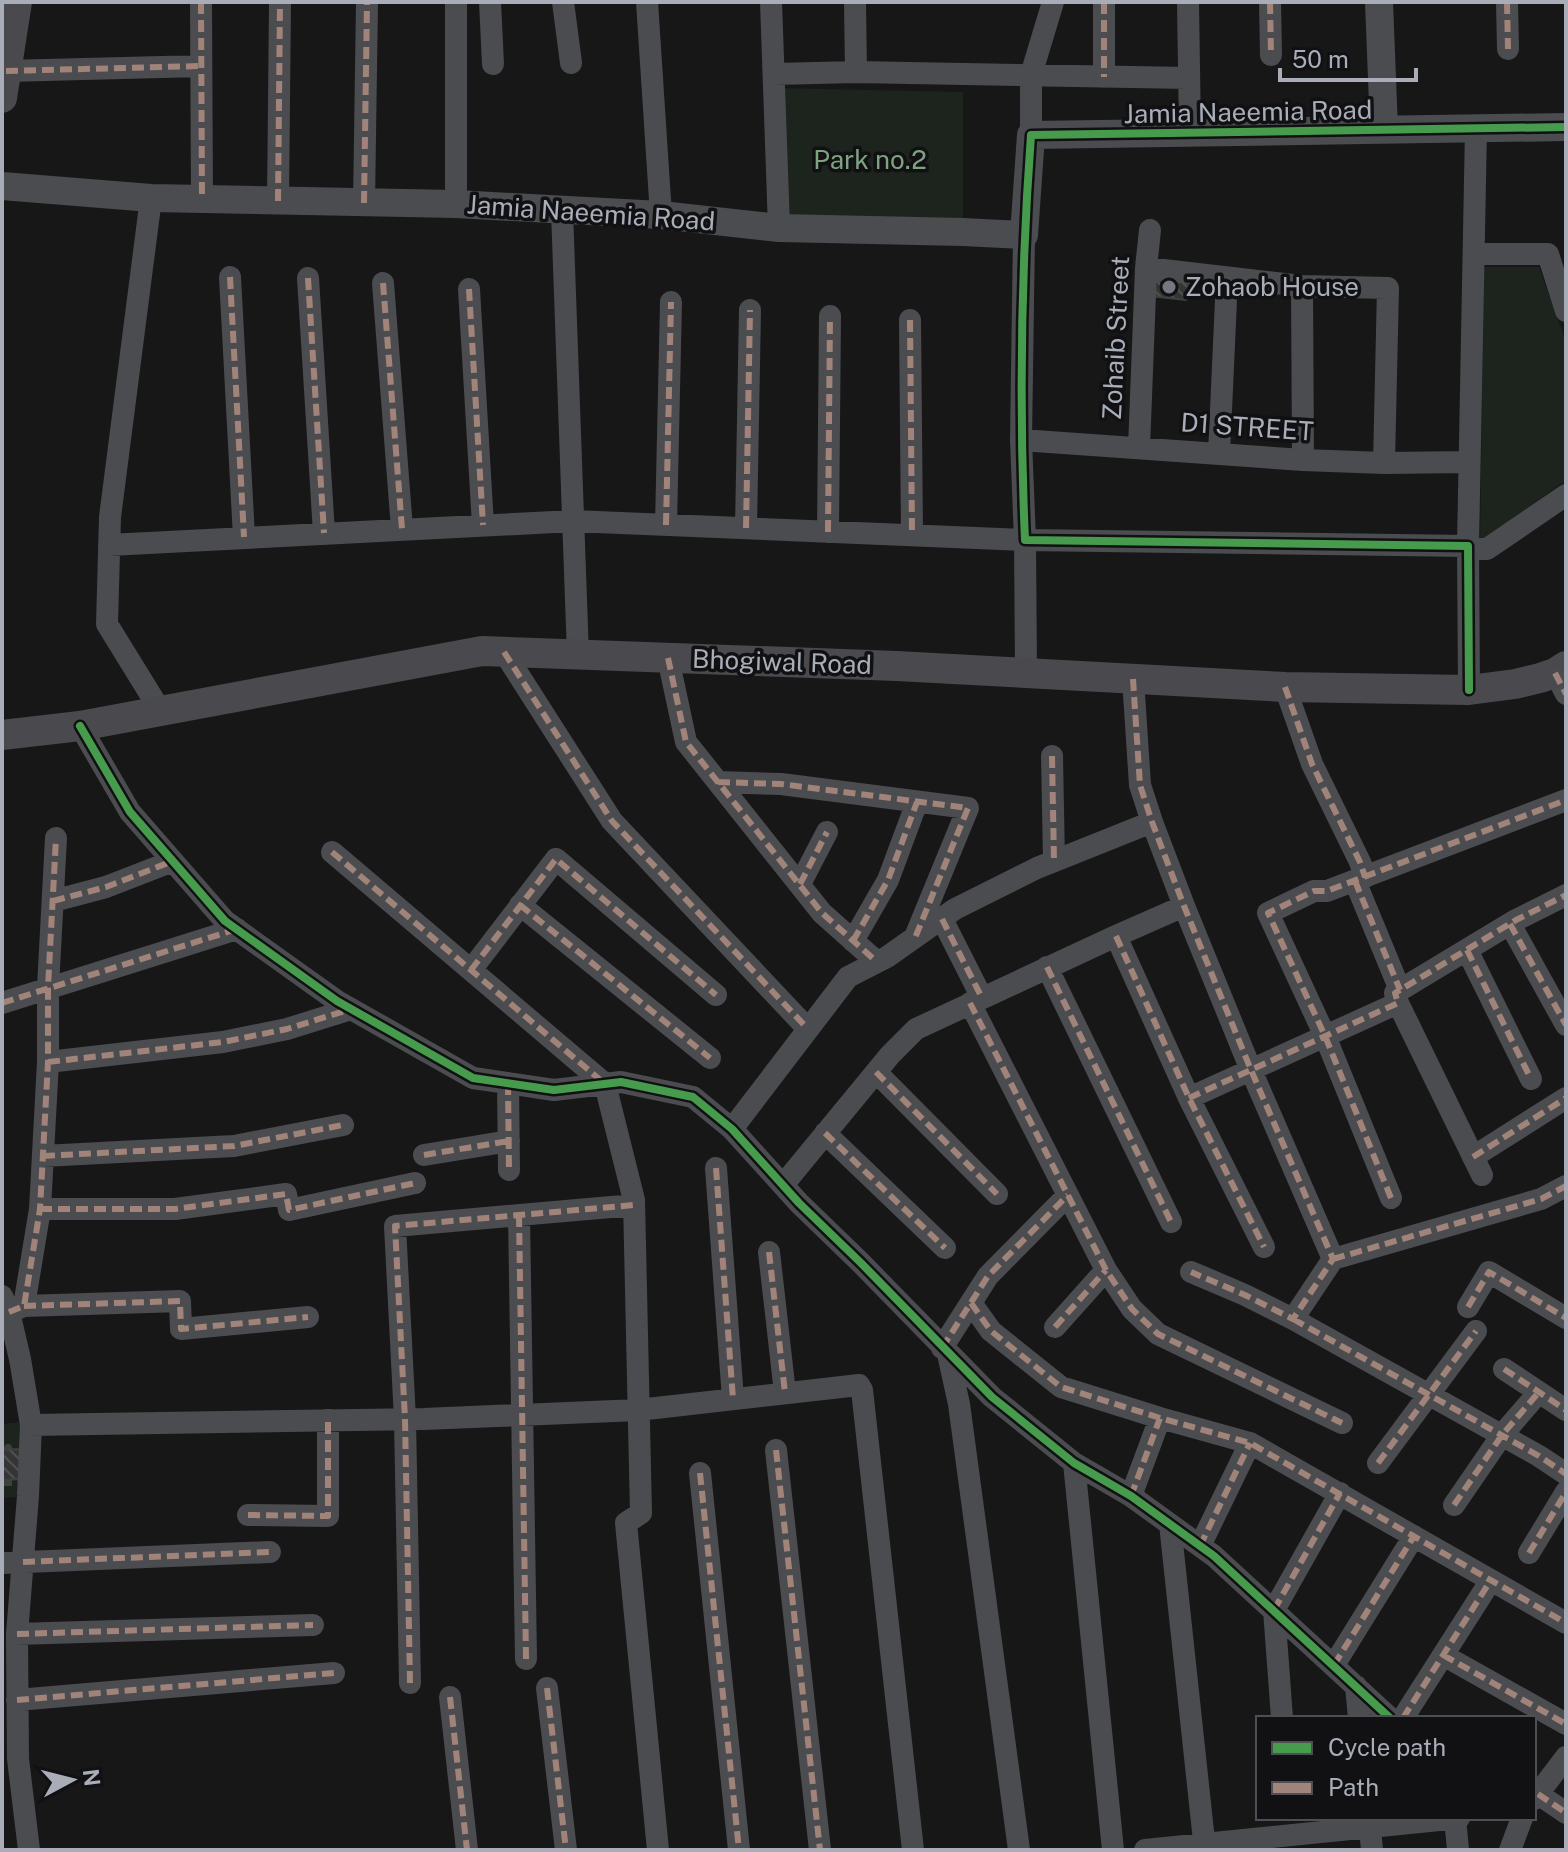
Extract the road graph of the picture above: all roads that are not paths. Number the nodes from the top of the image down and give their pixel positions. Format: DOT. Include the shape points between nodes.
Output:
graph roads {
  1 [pos="201,2"];
  2 [pos="280,2"];
  3 [pos="367,2"];
  4 [pos="456,2"];
  5 [pos="490,2"];
  6 [pos="563,2"];
  7 [pos="647,2"];
  8 [pos="771,2"];
  9 [pos="855,2"];
  10 [pos="1053,2"];
  11 [pos="1104,2"];
  12 [pos="1188,2"];
  13 [pos="1270,2"];
  14 [pos="1379,2"];
  15 [pos="1507,2"];
  16 [pos="11,7"];
  17 [pos="1508,49"];
  18 [pos="1271,55"];
  19 [pos="571,63"];
  20 [pos="493,64"];
  21 [pos="201,66"];
  22 [pos="856,72"];
  23 [pos="774,74"];
  24 [pos="1031,75"];
  25 [pos="1104,77"];
  26 [pos="1189,78"];
  27 [pos="4,85"];
  28 [pos="1566,127"];
  29 [pos="1476,128"];
  30 [pos="1384,129"];
  31 [pos="1190,133"];
  32 [pos="1031,135"];
  33 [pos="2,186"];
  34 [pos="151,198"];
  35 [pos="202,200"];
  36 [pos="278,201"];
  37 [pos="364,203"];
  38 [pos="456,204"];
  39 [pos="562,211"];
  40 [pos="661,215"];
  41 [pos="779,228"];
  42 [pos="1150,230"];
  43 [pos="1024,235"];
  44 [pos="1474,254"];
  45 [pos="1146,268"];
  46 [pos="230,277"];
  47 [pos="308,278"];
  48 [pos="1227,278"];
  49 [pos="383,283"];
  50 [pos="1302,286"];
  51 [pos="469,289"];
  52 [pos="671,302"];
  53 [pos="750,310"];
  54 [pos="1566,311"];
  55 [pos="830,316"];
  56 [pos="910,320"];
  57 [pos="1021,440"];
  58 [pos="1139,448"];
  59 [pos="1219,454"];
  60 [pos="1303,460"];
  61 [pos="1469,462"];
  62 [pos="1384,463"];
  63 [pos="1566,495"];
  64 [pos="573,521"];
  65 [pos="483,525"];
  66 [pos="666,525"];
  67 [pos="746,528"];
  68 [pos="402,529"];
  69 [pos="828,532"];
  70 [pos="324,533"];
  71 [pos="912,535"];
  72 [pos="244,537"];
  73 [pos="1025,540"];
  74 [pos="109,545"];
  75 [pos="1468,548"];
  76 [pos="504,652"];
  77 [pos="578,655"];
  78 [pos="668,658"];
  79 [pos="1026,673"];
  80 [pos="1562,678"];
  81 [pos="1133,679"];
  82 [pos="1285,687"];
  83 [pos="1469,690"];
  84 [pos="160,710"];
  85 [pos="80,726"];
  86 [pos="2,735"];
  87 [pos="1052,756"];
  88 [pos="718,782"];
  89 [pos="1566,800"];
  90 [pos="917,802"];
  91 [pos="1152,822"];
  92 [pos="827,832"];
  93 [pos="56,838"];
  94 [pos="332,852"];
  95 [pos="173,861"];
  96 [pos="1054,861"];
  97 [pos="1360,879"];
  98 [pos="800,884"];
  99 [pos="1566,895"];
  100 [pos="53,901"];
  101 [pos="520,905"];
  102 [pos="1184,906"];
  103 [pos="942,919"];
  104 [pos="1510,924"];
  105 [pos="237,929"];
  106 [pos="1116,936"];
  107 [pos="915,938"];
  108 [pos="853,941"];
  109 [pos="1467,950"];
  110 [pos="877,962"];
  111 [pos="1047,967"];
  112 [pos="471,970"];
  113 [pos="48,987"];
  114 [pos="716,995"];
  115 [pos="1399,997"];
  116 [pos="976,1001"];
  117 [pos="2,1003"];
  118 [pos="351,1009"];
  119 [pos="1566,1025"];
  120 [pos="807,1028"];
  121 [pos="1325,1036"];
  122 [pos="710,1058"];
  123 [pos="48,1062"];
  124 [pos="1251,1070"];
  125 [pos="876,1072"];
  126 [pos="1531,1079"];
  127 [pos="508,1083"];
  128 [pos="605,1084"];
  129 [pos="1189,1098"];
  130 [pos="1566,1098"];
  131 [pos="343,1125"];
  132 [pos="732,1129"];
  133 [pos="825,1133"];
  134 [pos="509,1141"];
  135 [pos="424,1155"];
  136 [pos="43,1156"];
  137 [pos="716,1168"];
  138 [pos="509,1170"];
  139 [pos="415,1183"];
  140 [pos="783,1185"];
  141 [pos="1566,1186"];
  142 [pos="997,1194"];
  143 [pos="1068,1195"];
  144 [pos="1391,1198"];
  145 [pos="634,1205"];
  146 [pos="40,1209"];
  147 [pos="519,1215"];
  148 [pos="1171,1222"];
  149 [pos="1264,1247"];
  150 [pos="945,1248"];
  151 [pos="769,1252"];
  152 [pos="1333,1259"];
  153 [pos="1106,1270"];
  154 [pos="1191,1272"];
  155 [pos="971,1303"];
  156 [pos="12,1305"];
  157 [pos="1468,1307"];
  158 [pos="308,1317"];
  159 [pos="1566,1318"];
  160 [pos="1293,1319"];
  161 [pos="1055,1327"];
  162 [pos="1476,1331"];
  163 [pos="945,1350"];
  164 [pos="1504,1369"];
  165 [pos="1539,1392"];
  166 [pos="785,1393"];
  167 [pos="1428,1394"];
  168 [pos="733,1399"];
  169 [pos="638,1410"];
  170 [pos="1566,1410"];
  171 [pos="523,1415"];
  172 [pos="1160,1418"];
  173 [pos="405,1419"];
  174 [pos="328,1420"];
  175 [pos="1342,1423"];
  176 [pos="31,1425"];
  177 [pos="1502,1435"];
  178 [pos="1250,1443"];
  179 [pos="776,1450"];
  180 [pos="1074,1463"];
  181 [pos="1378,1463"];
  182 [pos="700,1473"];
  183 [pos="1566,1474"];
  184 [pos="1566,1492"];
  185 [pos="1340,1493"];
  186 [pos="1131,1496"];
  187 [pos="1454,1505"];
  188 [pos="248,1515"];
  189 [pos="1170,1524"];
  190 [pos="1414,1536"];
  191 [pos="1200,1546"];
  192 [pos="270,1552"];
  193 [pos="1529,1553"];
  194 [pos="12,1563"];
  195 [pos="1491,1580"];
  196 [pos="1274,1610"];
  197 [pos="1566,1623"];
  198 [pos="313,1625"];
  199 [pos="17,1634"];
  200 [pos="1443,1655"];
  201 [pos="526,1659"];
  202 [pos="1334,1665"];
  203 [pos="334,1673"];
  204 [pos="410,1683"];
  205 [pos="1356,1686"];
  206 [pos="547,1688"];
  207 [pos="450,1697"];
  208 [pos="17,1700"];
  209 [pos="1282,1716"];
  210 [pos="1359,1716"];
  211 [pos="1388,1716"];
  212 [pos="1404,1716"];
  213 [pos="1566,1724"];
  214 [pos="1566,1757"];
  215 [pos="11,1774"];
  216 [pos="1536,1796"];
  217 [pos="1566,1813"];
  218 [pos="1413,1820"];
  219 [pos="1457,1820"];
  220 [pos="1514,1821"];
  221 [pos="1369,1822"];
  222 [pos="1292,1834"];
  223 [pos="1204,1847"];
  224 [pos="29,1850"];
  225 [pos="467,1850"];
  226 [pos="566,1850"];
  227 [pos="658,1850"];
  228 [pos="739,1850"];
  229 [pos="820,1850"];
  230 [pos="913,1850"];
  231 [pos="1019,1850"];
  232 [pos="1113,1850"];
  233 [pos="1145,1850"];
  234 [pos="1372,1850"];
  235 [pos="1458,1850"];
  236 [pos="1510,1850"];
  1 -- 21 [label="street"];
  2 -- 36 [label="street"];
  3 -- 37 [label="street"];
  4 -- 38 [label="street"];
  5 -- 20 [label="street"];
  6 -- 19 [label="street"];
  7 -- 40 [label="street"];
  8 -- 23 [label="street"];
  9 -- 22 [label="street"];
  10 -- 24 [label="street"];
  11 -- 25 [label="street"];
  12 -- 26 [label="street"];
  13 -- 18 [label="street"];
  14 -- 30 [label="street"];
  15 -- 17 [label="street"];
  16 -- 27 [label="main road"];
  21 -- 27 [label="street"];
  21 -- 35 [label="street"];
  22 -- 23 [label="street"];
  22 -- 24 [label="street"];
  23 -- 41 [label="street"];
  24 -- 25 [label="street"];
  24 -- 32 [label="street"];
  25 -- 26 [label="street"];
  26 -- 31 [label="street"];
  28 -- 29 [label="street, Jamia Naeemia Road"];
  29 -- 30 [label="street, Jamia Naeemia Road"];
  29 -- 44 [label="street"];
  30 -- 31 [label="street, Jamia Naeemia Road"];
  31 -- 32 [label="street, Jamia Naeemia Road"];
  32 -- 43 [label="street"];
  33 -- 34 [label="street, Jamia Naeemia Road"];
  34 -- 35 [label="street, Jamia Naeemia Road"];
  34 -- 74 [label="street"];
  35 -- 36 [label="street, Jamia Naeemia Road"];
  36 -- 37 [label="street, Jamia Naeemia Road"];
  37 -- 38 [label="street, Jamia Naeemia Road"];
  38 -- 39 [label="street, Jamia Naeemia Road"];
  39 -- 40 [label="street, Jamia Naeemia Road"];
  39 -- 64 [label="street"];
  40 -- 41 [label="street, Jamia Naeemia Road"];
  41 -- 43 [label="street, Jamia Naeemia Road"];
  42 -- 45 [label="street, Zohaib Street"];
  43 -- 57 [label="street"];
  44 -- 54 [label="street" via="1548,254"];
  44 -- 61 [label="street"];
  45 -- 48 [label="street"];
  45 -- 58 [label="street, Zohaib Street"];
  46 -- 72 [label="street"];
  47 -- 70 [label="street"];
  48 -- 50 [label="street"];
  48 -- 59 [label="street"];
  49 -- 68 [label="street"];
  50 -- 60 [label="street"];
  50 -- 62 [label="street" via="1388,288"];
  51 -- 65 [label="street"];
  52 -- 66 [label="street"];
  53 -- 67 [label="street"];
  55 -- 69 [label="street"];
  56 -- 71 [label="street"];
  57 -- 58 [label="street, D1 STREET"];
  57 -- 73 [label="street"];
  58 -- 59 [label="street, D1 STREET"];
  59 -- 60 [label="street, D1 STREET"];
  60 -- 62 [label="street, D1 STREET"];
  61 -- 62 [label="street, D1 STREET"];
  61 -- 75 [label="street"];
  63 -- 75 [label="street" via="1487,549"];
  64 -- 65 [label="street"];
  64 -- 66 [label="street"];
  64 -- 77 [label="street"];
  65 -- 68 [label="street"];
  66 -- 67 [label="street"];
  67 -- 69 [label="street"];
  68 -- 70 [label="street"];
  69 -- 71 [label="street"];
  70 -- 72 [label="street"];
  71 -- 73 [label="street"];
  72 -- 74 [label="street"];
  73 -- 75 [label="street"];
  73 -- 79 [label="street"];
  74 -- 84 [label="street" via="107,624"];
  75 -- 83 [label="street"];
  76 -- 77 [label="main road, Bhogiwal Road"];
  76 -- 84 [label="main road, Bhogiwal Road" via="482,651"];
  76 -- 120 [label="street" via="612,821"];
  77 -- 78 [label="main road, Bhogiwal Road"];
  78 -- 79 [label="main road, Bhogiwal Road"];
  78 -- 88 [label="street" via="686,742"];
  79 -- 81 [label="main road, Bhogiwal Road"];
  80 -- 83 [label="main road, Bhogiwal Road"];
  81 -- 82 [label="main road, Bhogiwal Road"];
  81 -- 91 [label="street" via="1140,785"];
  82 -- 83 [label="main road, Bhogiwal Road"];
  82 -- 97 [label="street" via="1312,764 1360,862"];
  84 -- 85 [label="main road, Bhogiwal Road"];
  85 -- 86 [label="main road, Bhogiwal Road"];
  85 -- 95 [label="street" via="130,812"];
  87 -- 96 [label="street"];
  88 -- 90 [label="street" via="781,784"];
  88 -- 98 [label="street"];
  89 -- 97 [label="street"];
  90 -- 107 [label="street" via="968,808"];
  90 -- 108 [label="street" via="888,880"];
  91 -- 96 [label="street"];
  91 -- 102 [label="street"];
  92 -- 98 [label="street"];
  93 -- 100 [label="street"];
  94 -- 112 [label="street"];
  95 -- 100 [label="street"];
  95 -- 105 [label="street"];
  96 -- 103 [label="street"];
  97 -- 115 [label="street"];
  97 -- 121 [label="street" via="1314,891 1268,913"];
  98 -- 108 [label="street"];
  99 -- 104 [label="street"];
  100 -- 113 [label="street"];
  101 -- 112 [label="street"];
  101 -- 114 [label="street" via="556,859"];
  101 -- 122 [label="street"];
  102 -- 106 [label="street"];
  102 -- 124 [label="street"];
  103 -- 107 [label="street"];
  103 -- 116 [label="street"];
  104 -- 109 [label="street"];
  104 -- 119 [label="street"];
  105 -- 113 [label="street"];
  105 -- 118 [label="street"];
  106 -- 111 [label="street"];
  106 -- 129 [label="street"];
  107 -- 110 [label="street"];
  108 -- 110 [label="street"];
  109 -- 115 [label="street"];
  109 -- 126 [label="street"];
  110 -- 120 [label="street" via="848,977"];
  111 -- 116 [label="street"];
  111 -- 148 [label="street"];
  112 -- 128 [label="street"];
  113 -- 117 [label="street"];
  113 -- 123 [label="street"];
  115 -- 121 [label="street"];
  115 -- 130 [label="street" via="1478,1166"];
  116 -- 125 [label="street" via="916,1029"];
  116 -- 143 [label="street"];
  118 -- 123 [label="street" via="223,1042"];
  118 -- 127 [label="street" via="473,1078"];
  120 -- 132 [label="street"];
  121 -- 124 [label="street"];
  121 -- 144 [label="street"];
  123 -- 136 [label="street"];
  124 -- 129 [label="street"];
  124 -- 152 [label="street"];
  125 -- 133 [label="street"];
  125 -- 142 [label="street"];
  127 -- 128 [label="street" via="554,1090"];
  127 -- 134 [label="street"];
  128 -- 132 [label="street" via="621,1082 693,1097"];
  128 -- 145 [label="street"];
  129 -- 149 [label="street"];
  131 -- 136 [label="street" via="234,1146"];
  132 -- 140 [label="street"];
  133 -- 140 [label="street"];
  133 -- 150 [label="street"];
  134 -- 135 [label="street"];
  134 -- 138 [label="street"];
  136 -- 146 [label="street"];
  137 -- 168 [label="street"];
  139 -- 146 [label="street" via="289,1210 286,1194 175,1209"];
  140 -- 163 [label="street"];
  141 -- 152 [label="street" via="1541,1199"];
  143 -- 153 [label="street"];
  143 -- 155 [label="street" via="988,1276"];
  145 -- 147 [label="street"];
  145 -- 169 [label="street"];
  146 -- 156 [label="street"];
  147 -- 171 [label="street"];
  147 -- 173 [label="street" via="395,1226"];
  151 -- 166 [label="street"];
  152 -- 160 [label="street"];
  153 -- 161 [label="street"];
  153 -- 175 [label="street" via="1132,1309 1158,1334"];
  154 -- 160 [label="street"];
  155 -- 163 [label="street"];
  155 -- 172 [label="street" via="991,1331 1061,1387"];
  156 -- 158 [label="street" via="180,1301 181,1329"];
  156 -- 176 [label="street"];
  157 -- 159 [label="street" via="1489,1272"];
  160 -- 167 [label="street"];
  162 -- 167 [label="street"];
  163 -- 180 [label="street" via="992,1397"];
  163 -- 231 [label="street" via="959,1404"];
  164 -- 165 [label="street"];
  165 -- 170 [label="street"];
  165 -- 177 [label="street"];
  166 -- 168 [label="street"];
  166 -- 230 [label="street" via="859,1385 862,1390"];
  167 -- 177 [label="street"];
  167 -- 181 [label="street"];
  168 -- 169 [label="street"];
  169 -- 171 [label="street"];
  169 -- 227 [label="street" via="641,1513 626,1523"];
  171 -- 173 [label="street"];
  171 -- 201 [label="street"];
  172 -- 178 [label="street"];
  172 -- 186 [label="street"];
  173 -- 174 [label="street"];
  173 -- 204 [label="street"];
  174 -- 176 [label="street"];
  174 -- 188 [label="street" via="328,1516"];
  176 -- 194 [label="street"];
  177 -- 183 [label="street"];
  177 -- 187 [label="street"];
  178 -- 185 [label="street"];
  178 -- 191 [label="street"];
  179 -- 229 [label="street"];
  180 -- 186 [label="street"];
  180 -- 232 [label="street"];
  182 -- 228 [label="street"];
  184 -- 193 [label="street"];
  185 -- 190 [label="street"];
  185 -- 196 [label="street"];
  186 -- 189 [label="street"];
  189 -- 191 [label="street"];
  189 -- 223 [label="street"];
  190 -- 195 [label="street"];
  190 -- 202 [label="street"];
  191 -- 196 [label="street"];
  192 -- 194 [label="street"];
  194 -- 199 [label="street"];
  195 -- 197 [label="street"];
  195 -- 200 [label="street"];
  196 -- 202 [label="street"];
  196 -- 209 [label="street"];
  198 -- 199 [label="street"];
  199 -- 208 [label="street"];
  200 -- 212 [label="street"];
  200 -- 213 [label="street"];
  202 -- 205 [label="street"];
  203 -- 208 [label="street"];
  205 -- 210 [label="street"];
  205 -- 211 [label="street"];
  206 -- 226 [label="street"];
  207 -- 225 [label="street"];
  208 -- 215 [label="street" via="18,1759"];
  214 -- 216 [label="street"];
  215 -- 224 [label="street"];
  216 -- 217 [label="street"];
  218 -- 221 [label="street"];
  219 -- 235 [label="street"];
  220 -- 236 [label="street"];
  221 -- 222 [label="street"];
  221 -- 234 [label="street"];
  222 -- 223 [label="street"];
  223 -- 233 [label="street"];
}
